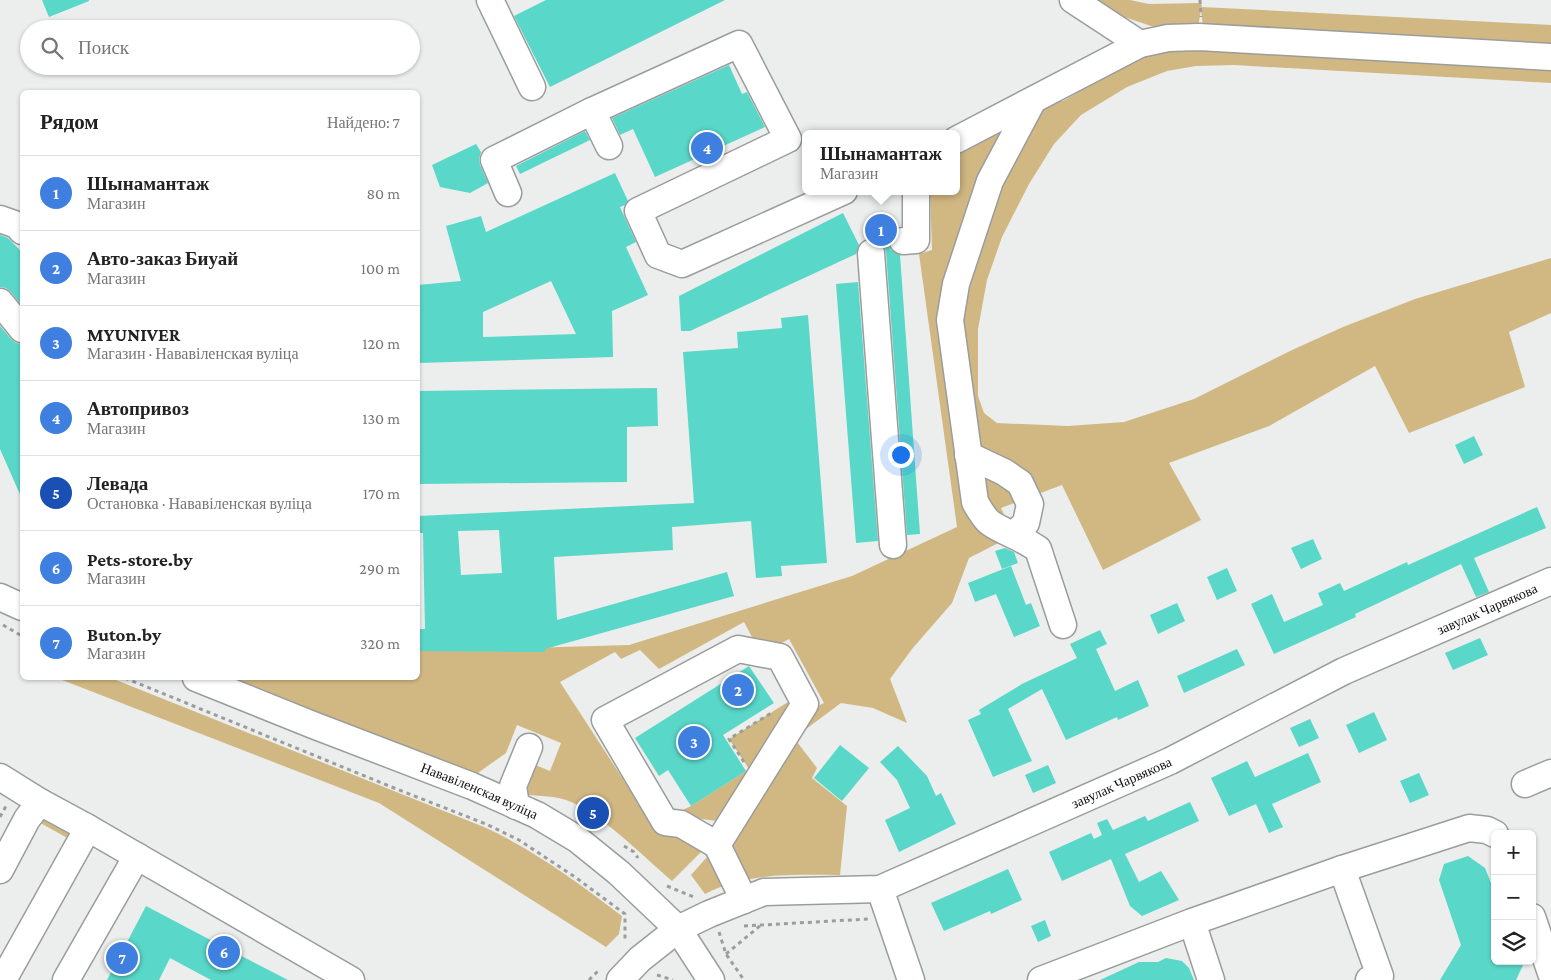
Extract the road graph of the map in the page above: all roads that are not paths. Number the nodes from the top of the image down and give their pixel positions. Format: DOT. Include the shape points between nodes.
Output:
graph roads {
  1 [pos="490,0"];
  2 [pos="1073,0"];
  3 [pos="1140,44"];
  4 [pos="1551,57"];
  5 [pos="532,87"];
  6 [pos="1032,102"];
  7 [pos="592,112"];
  8 [pos="960,138"];
  9 [pos="609,146"];
  10 [pos="508,193"];
  11 [pos="835,195"];
  12 [pos="916,195"];
  13 [pos="0,219"];
  14 [pos="20,229"];
  15 [pos="903,241"];
  16 [pos="871,253"];
  17 [pos="0,302"];
  18 [pos="20,327"];
  19 [pos="968,455"];
  20 [pos="1014,535"];
  21 [pos="893,546"];
  22 [pos="1551,581"];
  23 [pos="0,597"];
  24 [pos="20,606"];
  25 [pos="1062,625"];
  26 [pos="201,680"];
  27 [pos="529,748"];
  28 [pos="1551,773"];
  29 [pos="0,777"];
  30 [pos="1525,784"];
  31 [pos="40,802"];
  32 [pos="516,806"];
  33 [pos="88,828"];
  34 [pos="1491,832"];
  35 [pos="717,845"];
  36 [pos="137,856"];
  37 [pos="1342,869"];
  38 [pos="0,870"];
  39 [pos="880,889"];
  40 [pos="744,900"];
  41 [pos="1533,920"];
  42 [pos="1192,922"];
  43 [pos="678,930"];
  44 [pos="1551,973"];
  45 [pos="3,980"];
  46 [pos="66,980"];
  47 [pos="351,980"];
  48 [pos="620,980"];
  49 [pos="711,980"];
  50 [pos="911,980"];
  51 [pos="1042,980"];
  52 [pos="1211,980"];
  53 [pos="1369,980"];
  1 -- 5 [label="street"];
  2 -- 3 [label="street"];
  3 -- 4 [label="street" via="1168,38 1199,37"];
  3 -- 6 [label="street"];
  6 -- 8 [label="street"];
  6 -- 19 [label="street" via="990,181 956,284 950,320"];
  7 -- 9 [label="street"];
  7 -- 10 [label="street" via="494,160"];
  7 -- 11 [label="street" via="739,44 788,139 638,211 658,255 682,264"];
  12 -- 15 [label="street" via="916,240"];
  13 -- 14 [label="street"];
  16 -- 21 [label="street"];
  17 -- 18 [label="street"];
  19 -- 20 [label="street" via="974,502 995,528"];
  19 -- 20 [label="street" via="1020,483 1030,504 1026,523"];
  20 -- 25 [label="street" via="1038,549"];
  22 -- 39 [label="street, завулак Чарвякова" via="1344,671 1170,762"];
  23 -- 24 [label="street"];
  26 -- 32 [label="street, Нававіленская вуліца"];
  27 -- 32 [label="street" via="514,786"];
  28 -- 30 [label="street"];
  29 -- 31 [label="street"];
  31 -- 33 [label="street"];
  31 -- 38 [label="street"];
  32 -- 43 [label="street, Нававіленская вуліца" via="577,839 619,873"];
  33 -- 36 [label="street"];
  33 -- 45 [label="street"];
  34 -- 37 [label="street" via="1468,828"];
  35 -- 35 [label="street" via="680,824 665,822 605,720 738,648 780,657 805,704"];
  35 -- 40 [label="street"];
  36 -- 46 [label="street"];
  36 -- 47 [label="street"];
  37 -- 42 [label="street"];
  37 -- 53 [label="street" via="1380,976"];
  39 -- 40 [label="street, завулак Чарвякова" via="764,892"];
  39 -- 50 [label="street"];
  40 -- 43 [label="street, завулак Чарвякова"];
  41 -- 44 [label="street"];
  42 -- 51 [label="street"];
  42 -- 52 [label="street"];
  43 -- 48 [label="street, завулак Чарвякова" via="640,959"];
  43 -- 49 [label="street, Нававіленская вуліца"];
}
